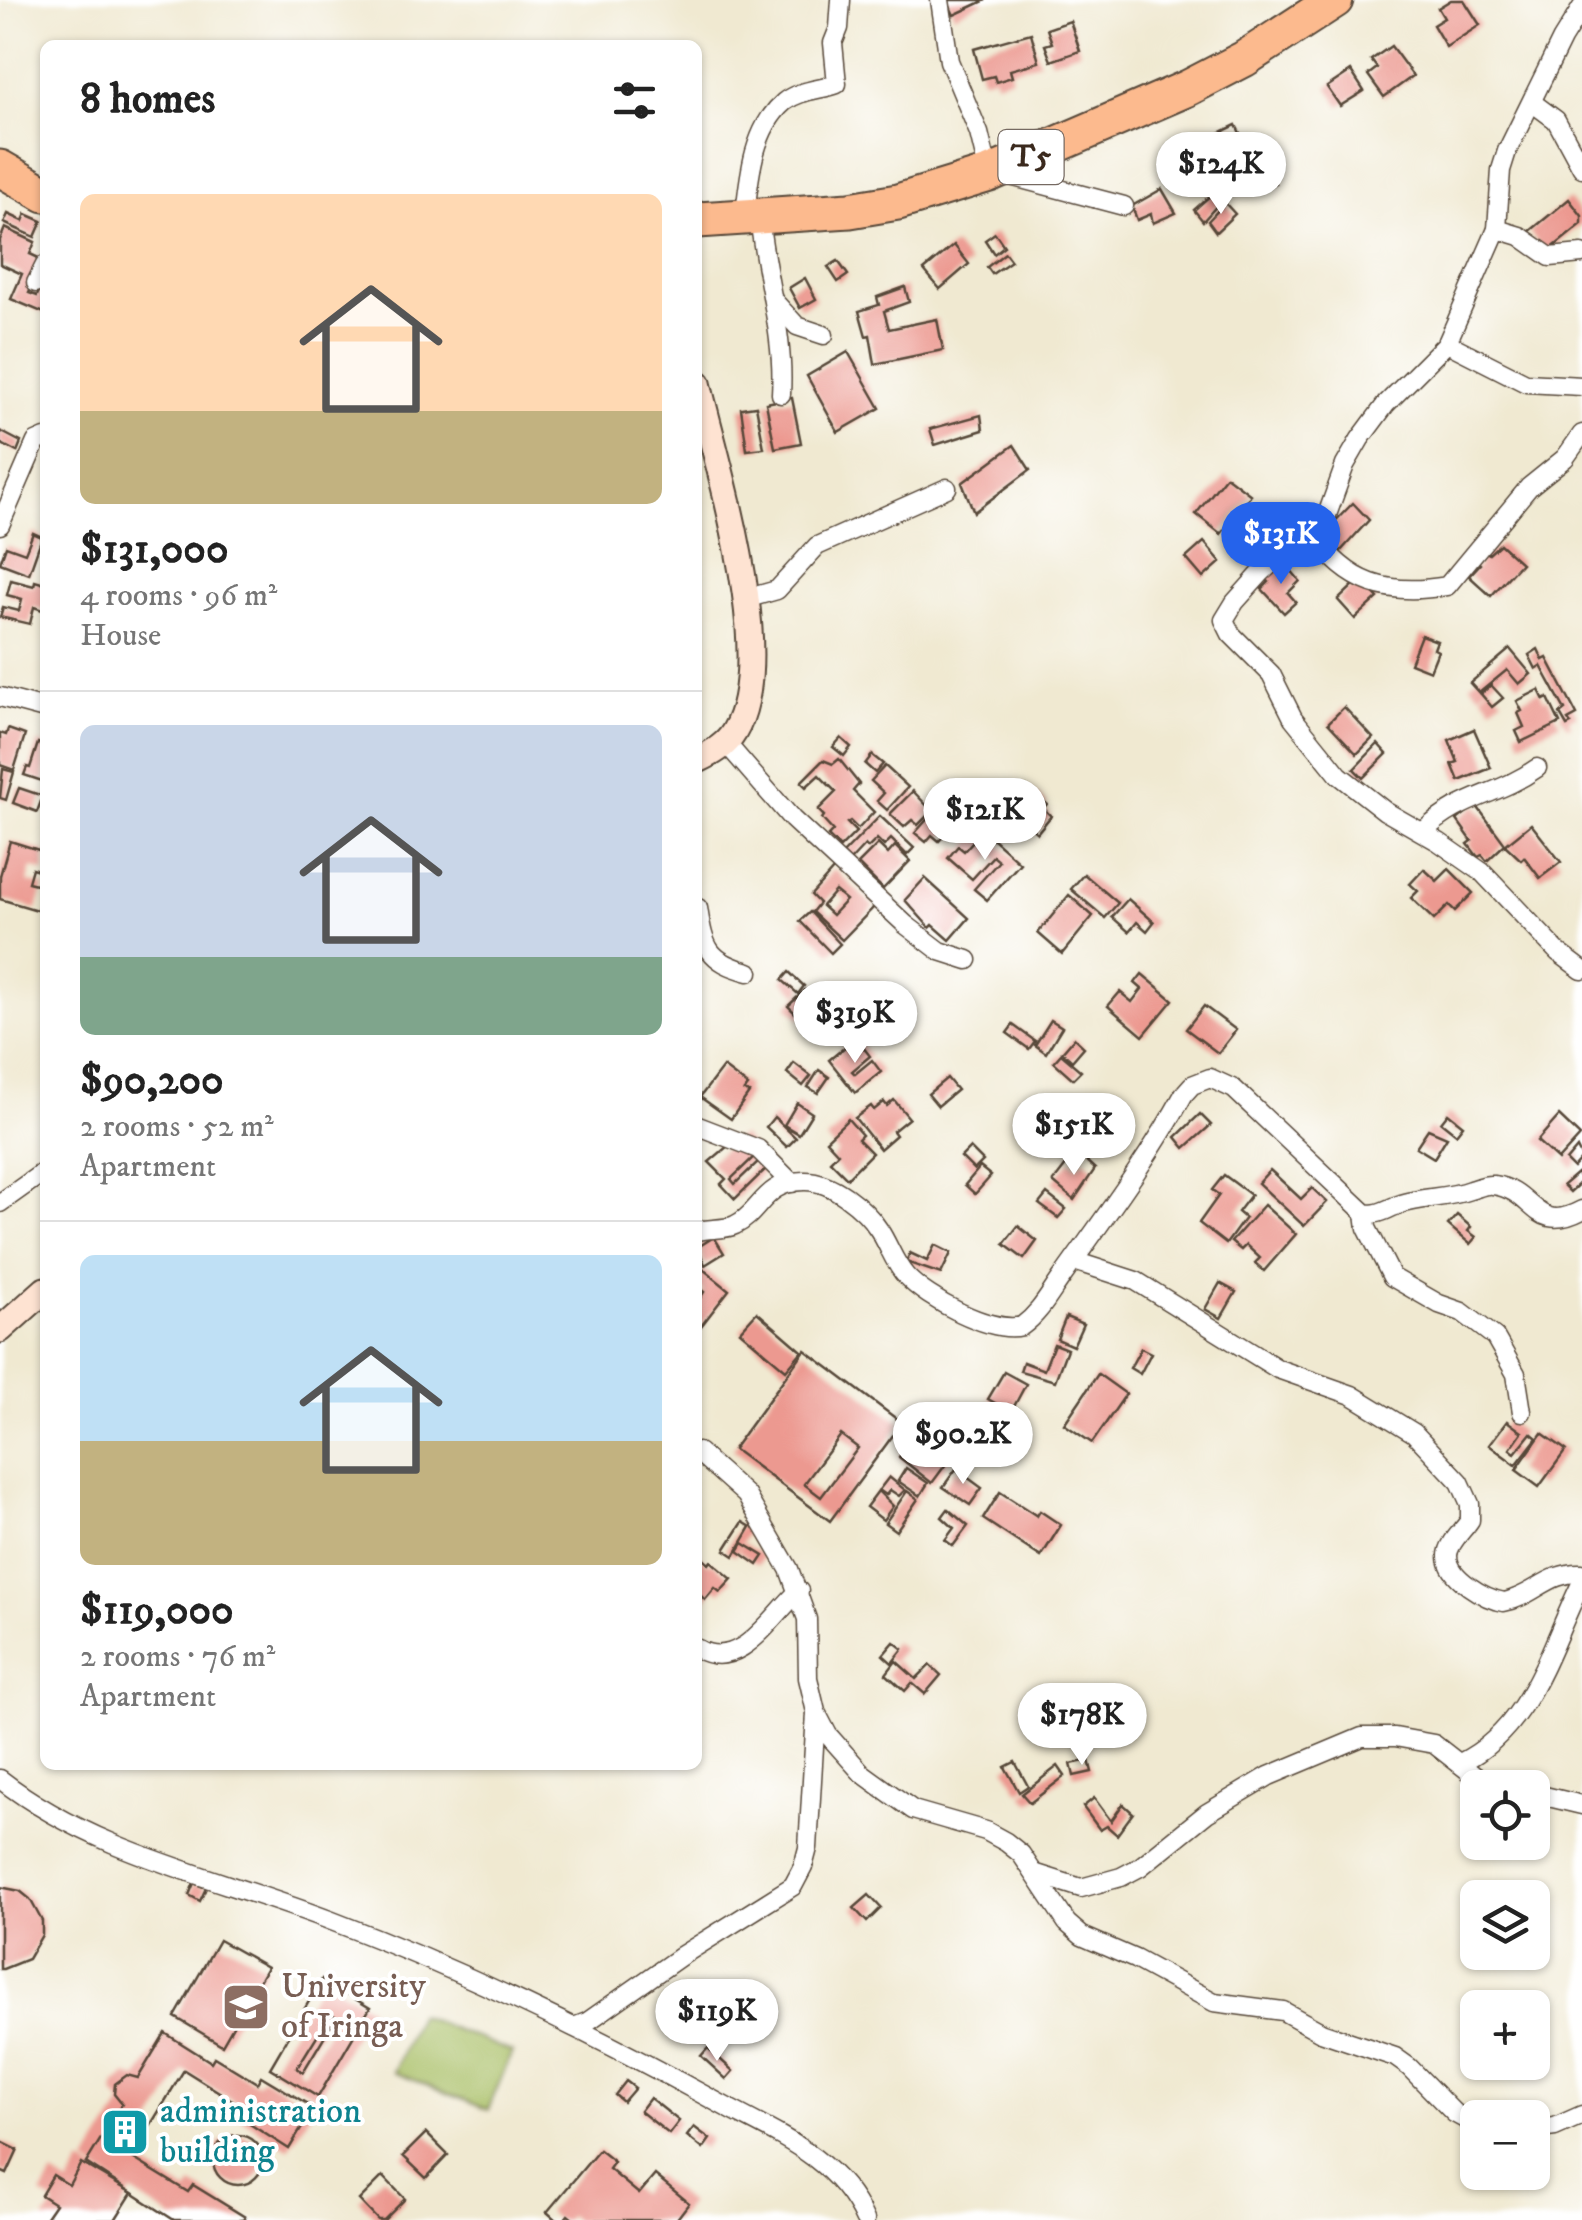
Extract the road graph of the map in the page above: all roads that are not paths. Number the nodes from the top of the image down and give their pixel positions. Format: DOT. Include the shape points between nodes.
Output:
graph roads {
  1 [pos="858,0"];
  2 [pos="940,0"];
  3 [pos="1314,6"];
  4 [pos="1582,7"];
  5 [pos="840,9"];
  6 [pos="1533,103"];
  7 [pos="0,168"];
  8 [pos="1582,168"];
  9 [pos="992,173"];
  10 [pos="40,191"];
  11 [pos="1124,206"];
  12 [pos="752,215"];
  13 [pos="702,220"];
  14 [pos="1497,229"];
  15 [pos="1582,254"];
  16 [pos="40,275"];
  17 [pos="36,283"];
  18 [pos="770,297"];
  19 [pos="824,335"];
  20 [pos="1447,343"];
  21 [pos="1582,386"];
  22 [pos="782,394"];
  23 [pos="702,401"];
  24 [pos="1582,434"];
  25 [pos="40,440"];
  26 [pos="948,488"];
  27 [pos="0,525"];
  28 [pos="1313,534"];
  29 [pos="746,598"];
  30 [pos="0,697"];
  31 [pos="40,708"];
  32 [pos="726,743"];
  33 [pos="702,758"];
  34 [pos="1538,768"];
  35 [pos="1423,832"];
  36 [pos="702,936"];
  37 [pos="968,960"];
  38 [pos="1578,968"];
  39 [pos="749,972"];
  40 [pos="1582,984"];
  41 [pos="702,1128"];
  42 [pos="40,1175"];
  43 [pos="792,1183"];
  44 [pos="0,1203"];
  45 [pos="1582,1210"];
  46 [pos="1364,1213"];
  47 [pos="702,1230"];
  48 [pos="1074,1261"];
  49 [pos="40,1294"];
  50 [pos="0,1330"];
  51 [pos="1522,1412"];
  52 [pos="702,1456"];
  53 [pos="1582,1573"];
  54 [pos="1582,1582"];
  55 [pos="800,1591"];
  56 [pos="702,1651"];
  57 [pos="816,1712"];
  58 [pos="1460,1764"];
  59 [pos="1468,1770"];
  60 [pos="0,1780"];
  61 [pos="1550,1798"];
  62 [pos="1582,1806"];
  63 [pos="1034,1873"];
  64 [pos="574,2027"];
  65 [pos="1582,2115"];
  66 [pos="1460,2116"];
  67 [pos="1550,2127"];
  68 [pos="865,2220"];
  1 -- 5 [label="street"];
  2 -- 9 [label="street" via="949,62"];
  3 -- 9 [label="highway, T5" via="1244,59"];
  4 -- 6 [label="street"];
  5 -- 12 [label="street" via="832,48 837,84 785,102 769,120 750,170"];
  6 -- 8 [label="street" via="1556,120"];
  6 -- 14 [label="street" via="1504,161"];
  7 -- 10 [label="highway"];
  9 -- 11 [label="street"];
  9 -- 12 [label="highway, T5" via="898,202"];
  12 -- 13 [label="highway, T5"];
  12 -- 18 [label="street"];
  14 -- 15 [label="street" via="1550,257"];
  14 -- 20 [label="street"];
  16 -- 17 [label="street"];
  18 -- 19 [label="street" via="797,326"];
  18 -- 22 [label="street"];
  20 -- 21 [label="street" via="1526,383"];
  20 -- 28 [label="street" via="1360,439"];
  23 -- 29 [label="street"];
  24 -- 28 [label="street" via="1529,486 1447,586 1386,590 1346,568"];
  25 -- 27 [label="street"];
  26 -- 29 [label="street" via="817,546 776,590"];
  28 -- 35 [label="street" via="1262,572 1224,622 1271,674 1292,718 1338,775"];
  29 -- 32 [label="street" via="746,701"];
  30 -- 31 [label="street"];
  32 -- 33 [label="street"];
  32 -- 37 [label="street" via="792,819 906,925 940,951"];
  34 -- 35 [label="street" via="1514,784 1464,800"];
  35 -- 38 [label="street" via="1482,872"];
  36 -- 39 [label="street" via="711,954"];
  38 -- 40 [label="street"];
  41 -- 43 [label="street" via="758,1149"];
  42 -- 44 [label="street"];
  43 -- 47 [label="street" via="773,1190 734,1226"];
  43 -- 48 [label="street" via="816,1182 845,1197 878,1229 916,1286 993,1327 1031,1320"];
  45 -- 46 [label="street" via="1549,1218 1519,1194 1493,1185"];
  46 -- 48 [label="street" via="1234,1089 1202,1079 1184,1094"];
  46 -- 51 [label="street" via="1392,1276 1495,1337 1516,1374"];
  48 -- 53 [label="street" via="1136,1281 1278,1369 1352,1395 1414,1434 1467,1494 1470,1520 1448,1558 1468,1585 1504,1602 1554,1576"];
  49 -- 50 [label="street"];
  52 -- 55 [label="street" via="746,1495"];
  54 -- 58 [label="street" via="1546,1666 1506,1729"];
  55 -- 56 [label="street" via="731,1654"];
  55 -- 57 [label="street"];
  57 -- 63 [label="street" via="843,1755 901,1804 986,1831 1021,1854"];
  57 -- 64 [label="street" via="808,1848 793,1886"];
  58 -- 59 [label="street"];
  58 -- 63 [label="street" via="1426,1742 1362,1738 1269,1776 1207,1812 1121,1877 1080,1888"];
  60 -- 64 [label="street" via="104,1841 331,1920"];
  61 -- 62 [label="street"];
  63 -- 66 [label="street" via="1082,1936 1214,2002 1283,2011 1395,2058"];
  64 -- 68 [label="street" via="814,2154"];
  65 -- 67 [label="street"];
}
